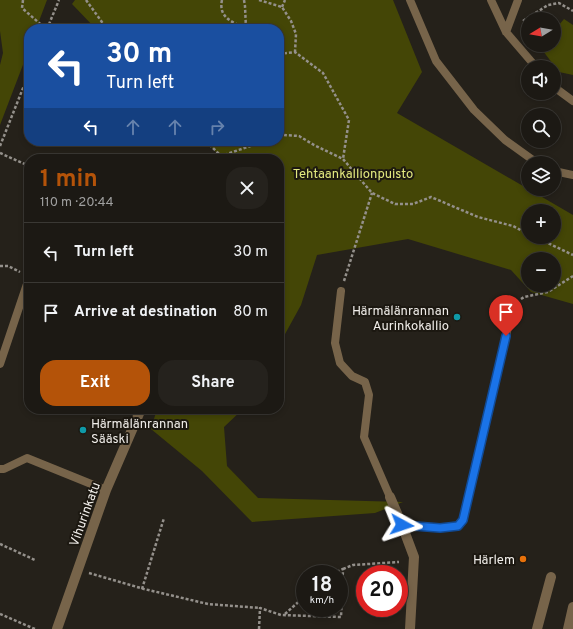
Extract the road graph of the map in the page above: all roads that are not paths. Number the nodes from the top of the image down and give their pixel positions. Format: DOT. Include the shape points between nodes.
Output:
graph roads {
  1 [pos="410,0"];
  2 [pos="491,0"];
  3 [pos="518,0"];
  4 [pos="506,32"];
  5 [pos="530,60"];
  6 [pos="561,92"];
  7 [pos="573,101"];
  8 [pos="527,156"];
  9 [pos="561,172"];
  10 [pos="573,175"];
  11 [pos="341,290"];
  12 [pos="24,293"];
  13 [pos="513,306"];
  14 [pos="0,364"];
  15 [pos="139,414"];
  16 [pos="0,469"];
  17 [pos="106,490"];
  18 [pos="390,497"];
  19 [pos="402,525"];
  20 [pos="551,577"];
  21 [pos="573,608"];
  22 [pos="57,629"];
  23 [pos="410,629"];
  24 [pos="537,629"];
  25 [pos="568,629"];
  1 -- 8 [label="lane" via="436,61 474,110 505,140"];
  2 -- 4 [label="lane"];
  3 -- 4 [label="lane"];
  4 -- 5 [label="lane"];
  6 -- 7 [label="lane"];
  9 -- 10 [label="lane"];
  11 -- 18 [label="lane" via="335,343 340,363 352,376 364,382 369,395 364,437"];
  12 -- 14 [label="lane"];
  13 -- 19 [label="lane" via="463,520 458,526 440,528"];
  15 -- 17 [label="street, Vihurinkatu"];
  16 -- 17 [label="lane" via="26,458"];
  17 -- 22 [label="street, Vihurinkatu"];
  18 -- 19 [label="street"];
  19 -- 23 [label="street" via="414,557"];
  20 -- 24 [label="street"];
  21 -- 25 [label="street"];
}
